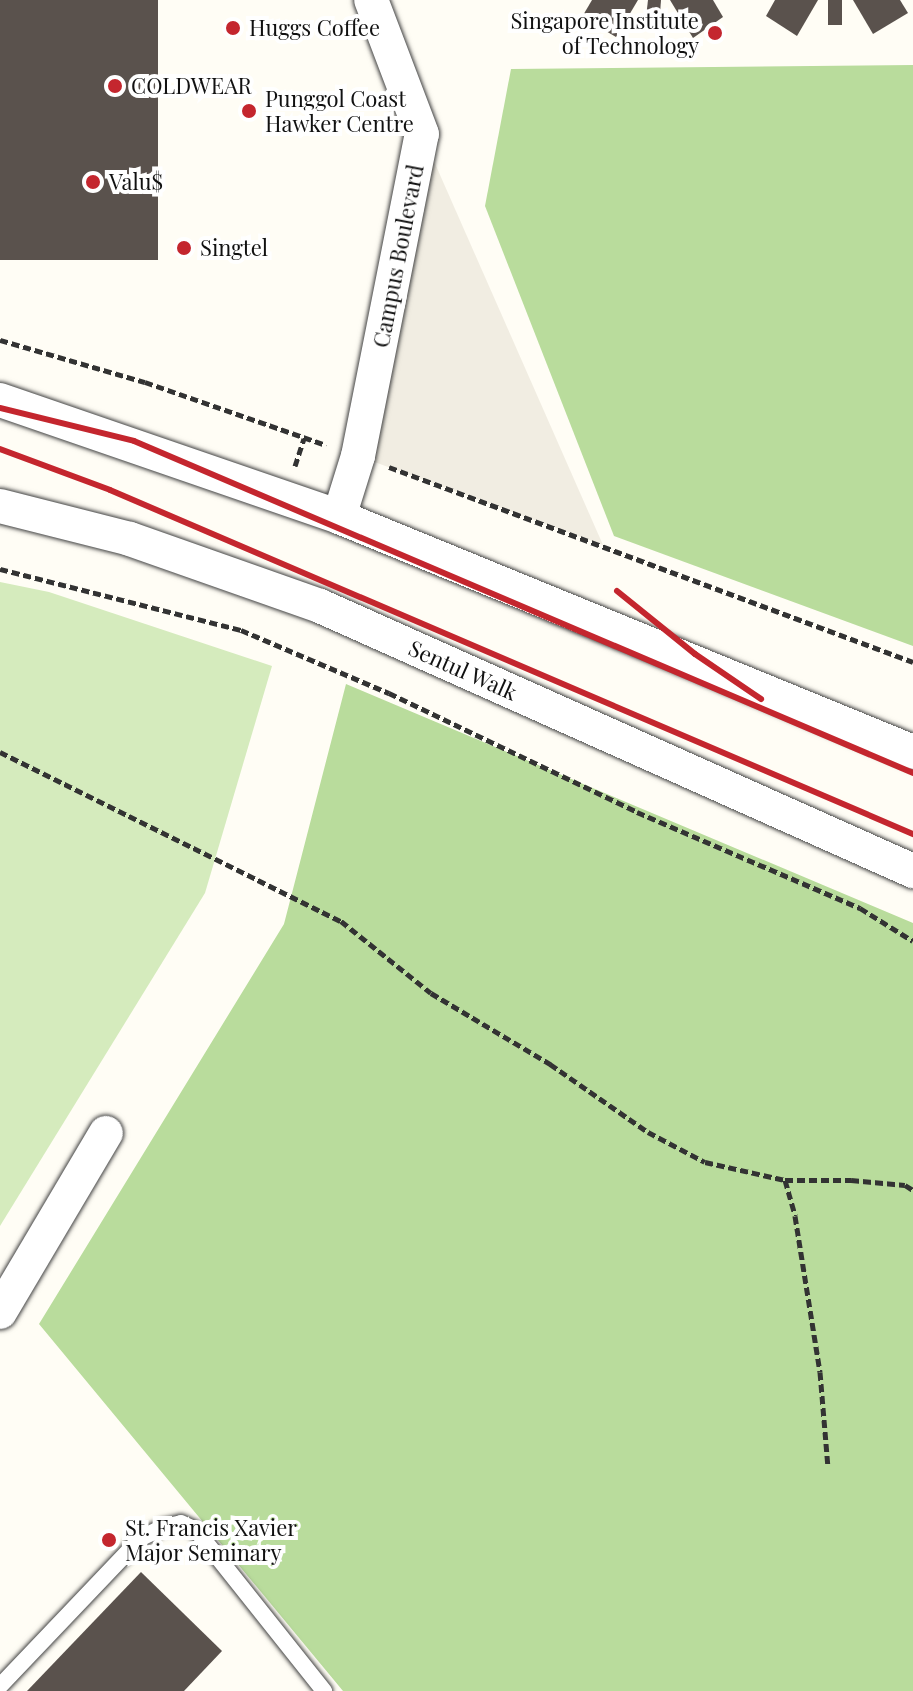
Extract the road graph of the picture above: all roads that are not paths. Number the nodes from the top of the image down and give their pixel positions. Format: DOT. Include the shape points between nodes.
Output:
graph roads {
  1 [pos="371,0"];
  2 [pos="0,400"];
  3 [pos="0,506"];
  4 [pos="339,517"];
  5 [pos="913,752"];
  6 [pos="913,871"];
  7 [pos="106,1133"];
  8 [pos="0,1312"];
  9 [pos="0,1686"];
  10 [pos="324,1691"];
  1 -- 4 [label="street, Campus Boulevard" via="422,134 358,456"];
  2 -- 4 [label="street"];
  3 -- 6 [label="street, Sentul Walk" via="130,539 320,606"];
  4 -- 5 [label="street"];
  7 -- 8 [label="street"];
  9 -- 10 [label="lane" via="141,1538 181,1523 196,1530"];
}
